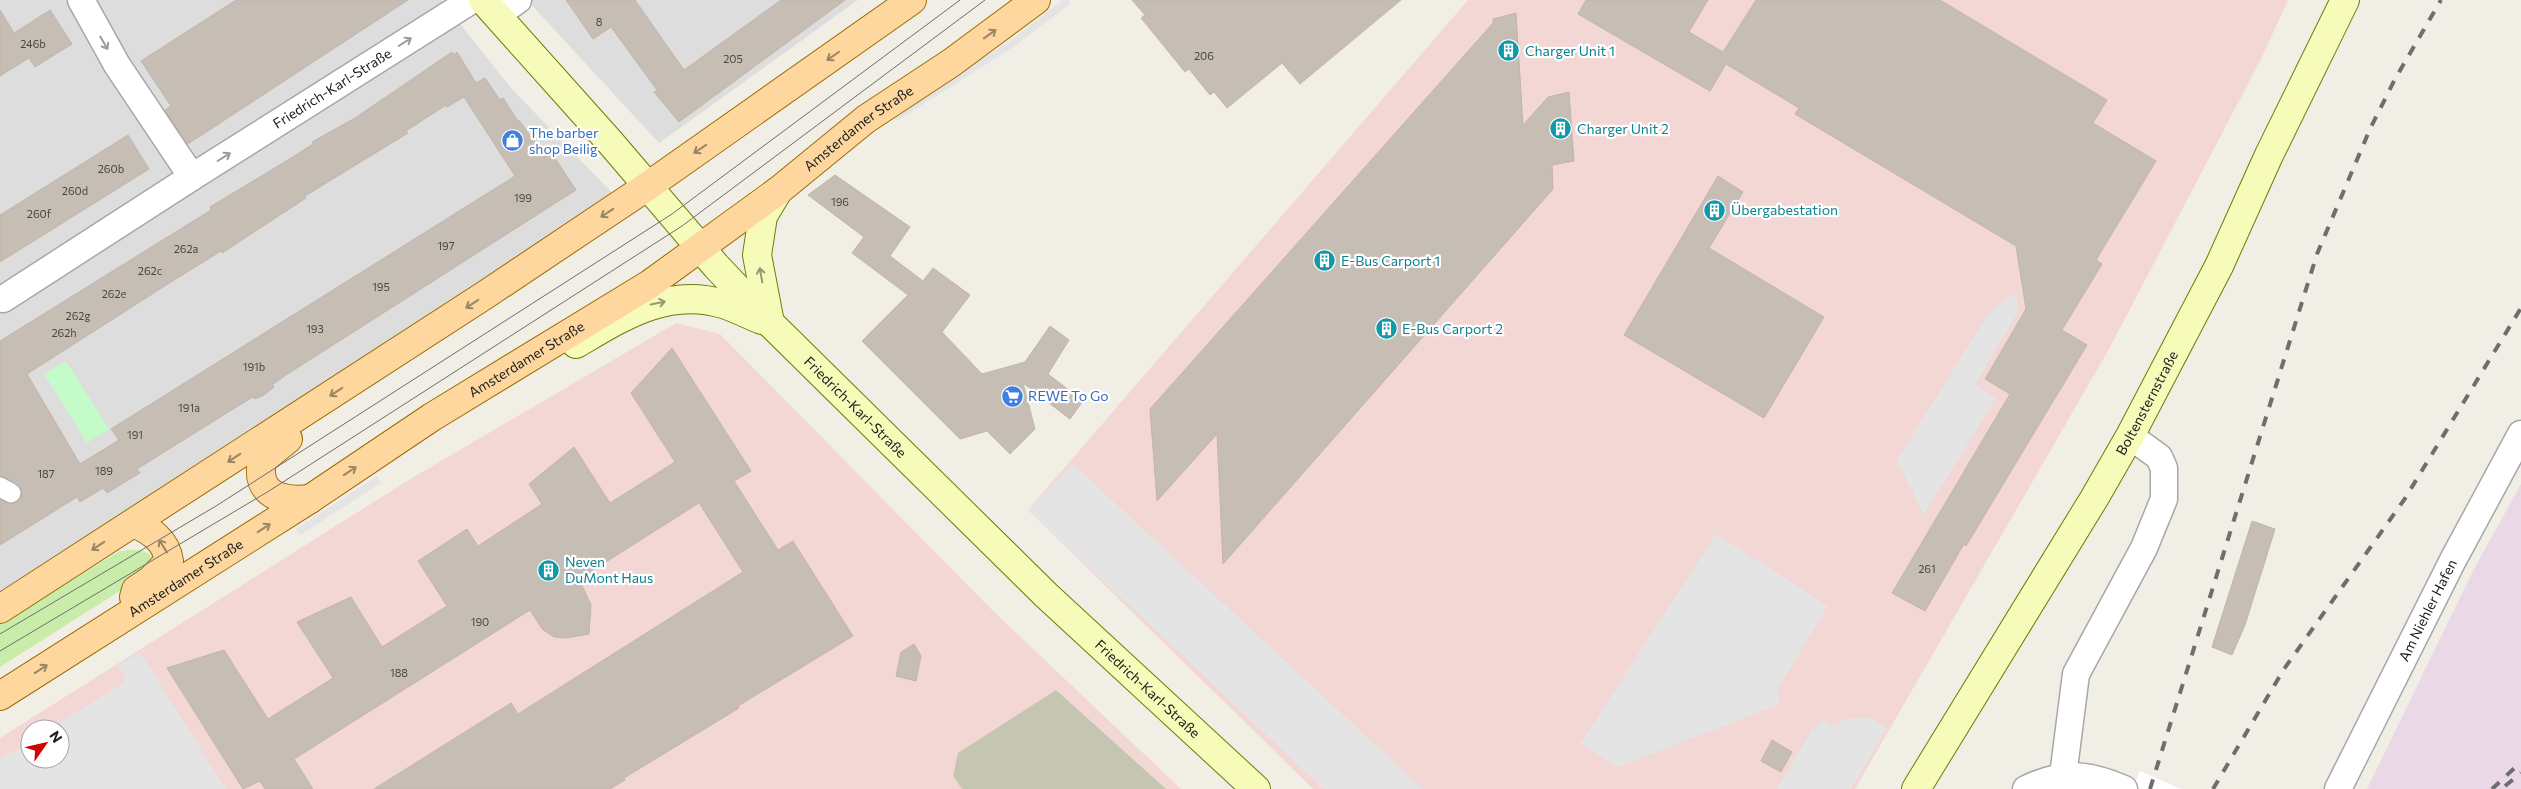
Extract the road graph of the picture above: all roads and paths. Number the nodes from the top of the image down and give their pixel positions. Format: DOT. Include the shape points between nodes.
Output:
graph roads {
  1 [pos="81,0"];
  2 [pos="472,0"];
  3 [pos="912,0"];
  4 [pos="1036,0"];
  5 [pos="2345,0"];
  6 [pos="499,5"];
  7 [pos="192,177"];
  8 [pos="648,186"];
  9 [pos="778,191"];
  10 [pos="700,249"];
  11 [pos="3,299"];
  12 [pos="770,323"];
  13 [pos="534,354"];
  14 [pos="305,413"];
  15 [pos="2521,434"];
  16 [pos="2130,436"];
  17 [pos="310,498"];
  18 [pos="134,523"];
  19 [pos="0,609"];
  20 [pos="129,613"];
  21 [pos="0,696"];
  22 [pos="2063,776"];
  23 [pos="1256,789"];
  24 [pos="1916,789"];
  25 [pos="2026,789"];
  26 [pos="2124,789"];
  27 [pos="2338,789"];
  1 -- 7 [label="street, one-way" via="118,65"];
  7 -- 2 [label="street, Friedrich-Karl-Straße, one-way"];
  3 -- 8 [label="main road, one-way"];
  9 -- 4 [label="main road, Amsterdamer Straße, one-way" via="866,119 951,63"];
  5 -- 16 [label="main road, Boltensternstraße" via="2219,266"];
  6 -- 8 [label="main road, Friedrich-Karl-Straße"];
  7 -- 11 [label="street, Friedrich-Karl-Straße"];
  8 -- 10 [label="main road, Friedrich-Karl-Straße"];
  8 -- 14 [label="main road, one-way"];
  9 -- 10 [label="main road, Amsterdamer Straße"];
  12 -- 9 [label="main road, one-way" via="757,255 763,216"];
  10 -- 12 [label="main road, Friedrich-Karl-Straße"];
  10 -- 13 [label="main road, Amsterdamer Straße" via="650,284"];
  13 -- 12 [label="main road, one-way" via="562,352 631,312 656,302 699,299 723,304"];
  12 -- 23 [label="main road, Friedrich-Karl-Straße" via="1046,595"];
  17 -- 13 [label="main road, Amsterdamer Straße, one-way"];
  14 -- 17 [label="main road" via="296,434 262,460 261,477 269,491 279,498 291,501"];
  14 -- 18 [label="main road, one-way"];
  15 -- 27 [label="street, Am Niehler Hafen" via="2453,560"];
  16 -- 22 [label="street" via="2159,457 2164,468 2164,499 2144,548 2076,674"];
  16 -- 24 [label="main road, Boltensternstraße" via="2096,497"];
  20 -- 17 [label="main road, Amsterdamer Straße, one-way"];
  18 -- 19 [label="main road, one-way"];
  20 -- 18 [label="main road, one-way" via="136,590 152,580 169,561 168,553 153,532"];
  21 -- 20 [label="main road, Amsterdamer Straße, one-way"];
  22 -- 25 [label="street"];
  22 -- 26 [label="street" via="2084,776"];
}
